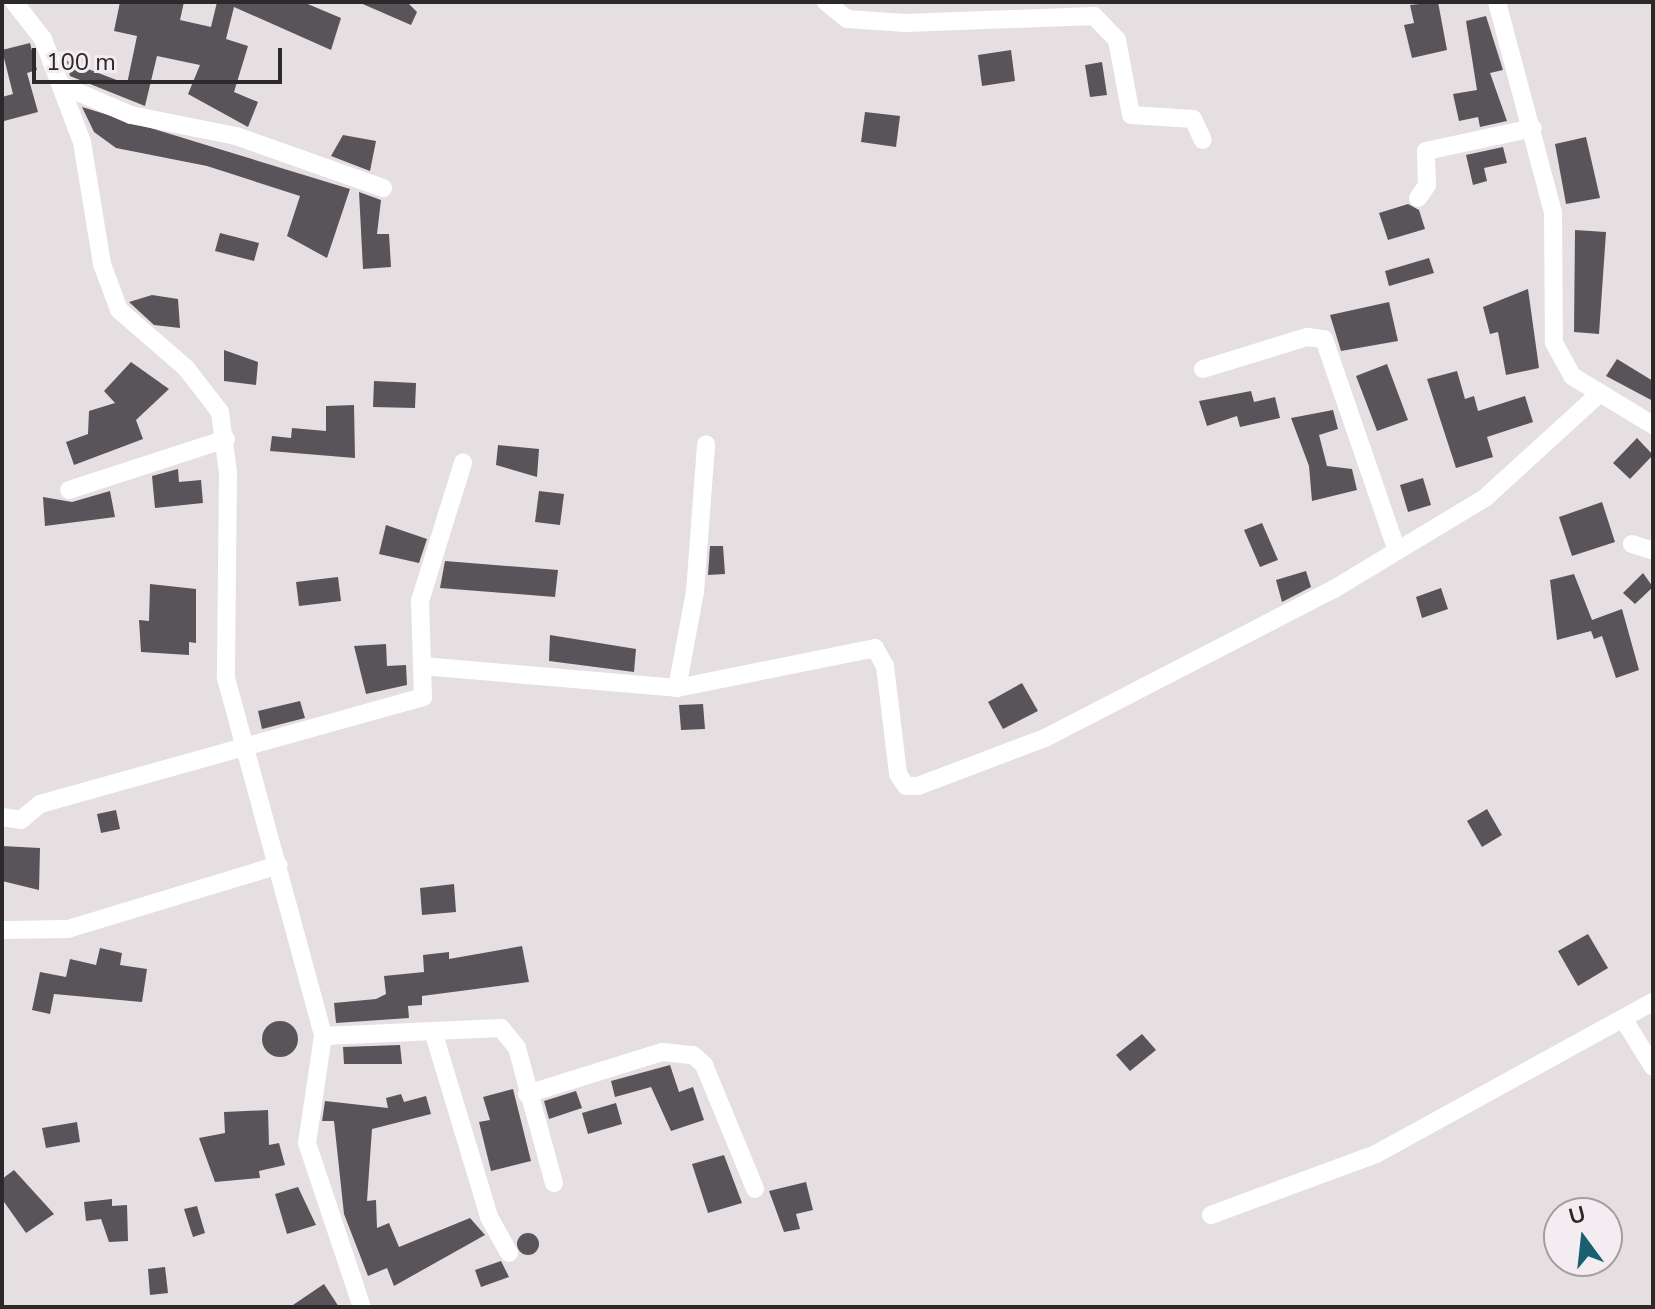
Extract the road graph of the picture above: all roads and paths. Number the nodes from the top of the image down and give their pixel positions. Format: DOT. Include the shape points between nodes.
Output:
graph roads {
  1 [pos="14,2"];
  2 [pos="826,2"];
  3 [pos="1497,2"];
  4 [pos="61,85"];
  5 [pos="1533,128"];
  6 [pos="1203,140"];
  7 [pos="383,188"];
  8 [pos="1418,198"];
  9 [pos="1203,369"];
  10 [pos="1599,394"];
  11 [pos="1653,425"];
  12 [pos="226,439"];
  13 [pos="706,444"];
  14 [pos="463,463"];
  15 [pos="69,490"];
  16 [pos="1632,544"];
  17 [pos="1397,551"];
  18 [pos="1653,551"];
  19 [pos="422,666"];
  20 [pos="677,688"];
  21 [pos="245,743"];
  22 [pos="2,817"];
  23 [pos="278,865"];
  24 [pos="2,930"];
  25 [pos="1653,1002"];
  26 [pos="1624,1020"];
  27 [pos="433,1031"];
  28 [pos="323,1036"];
  29 [pos="1653,1067"];
  30 [pos="527,1094"];
  31 [pos="554,1183"];
  32 [pos="755,1189"];
  33 [pos="1211,1215"];
  34 [pos="509,1253"];
  35 [pos="362,1307"];
  1 -- 4 [label="street" via="43,39"];
  2 -- 6 [label="street" via="847,19 905,23 1094,16 1117,40 1131,115 1193,119"];
  3 -- 5 [label="street"];
  4 -- 7 [label="street" via="131,115 236,136"];
  4 -- 12 [label="street" via="94,186 102,264 119,310 204,390"];
  5 -- 8 [label="street" via="1426,151 1427,185"];
  5 -- 10 [label="street" via="1553,212 1554,343 1572,376"];
  9 -- 17 [label="street" via="1307,337 1324,339"];
  10 -- 11 [label="street"];
  10 -- 17 [label="street" via="1514,477"];
  12 -- 15 [label="street"];
  12 -- 21 [label="street" via="223,641"];
  13 -- 20 [label="street" via="695,592"];
  14 -- 19 [label="street" via="420,601"];
  16 -- 18 [label="street"];
  17 -- 20 [label="street" via="1045,738 911,788 898,774 885,666 875,648"];
  19 -- 20 [label="street"];
  19 -- 21 [label="street" via="423,697"];
  21 -- 22 [label="street" via="40,804 21,820"];
  21 -- 23 [label="street"];
  23 -- 24 [label="street" via="68,929"];
  23 -- 28 [label="street"];
  25 -- 26 [label="street"];
  26 -- 29 [label="street"];
  26 -- 33 [label="street" via="1376,1154"];
  27 -- 28 [label="street"];
  27 -- 30 [label="street" via="501,1028 517,1048"];
  27 -- 34 [label="street" via="489,1217"];
  28 -- 35 [label="street" via="307,1143"];
  30 -- 31 [label="street"];
  30 -- 32 [label="street" via="662,1052 693,1055 704,1065"];
}
